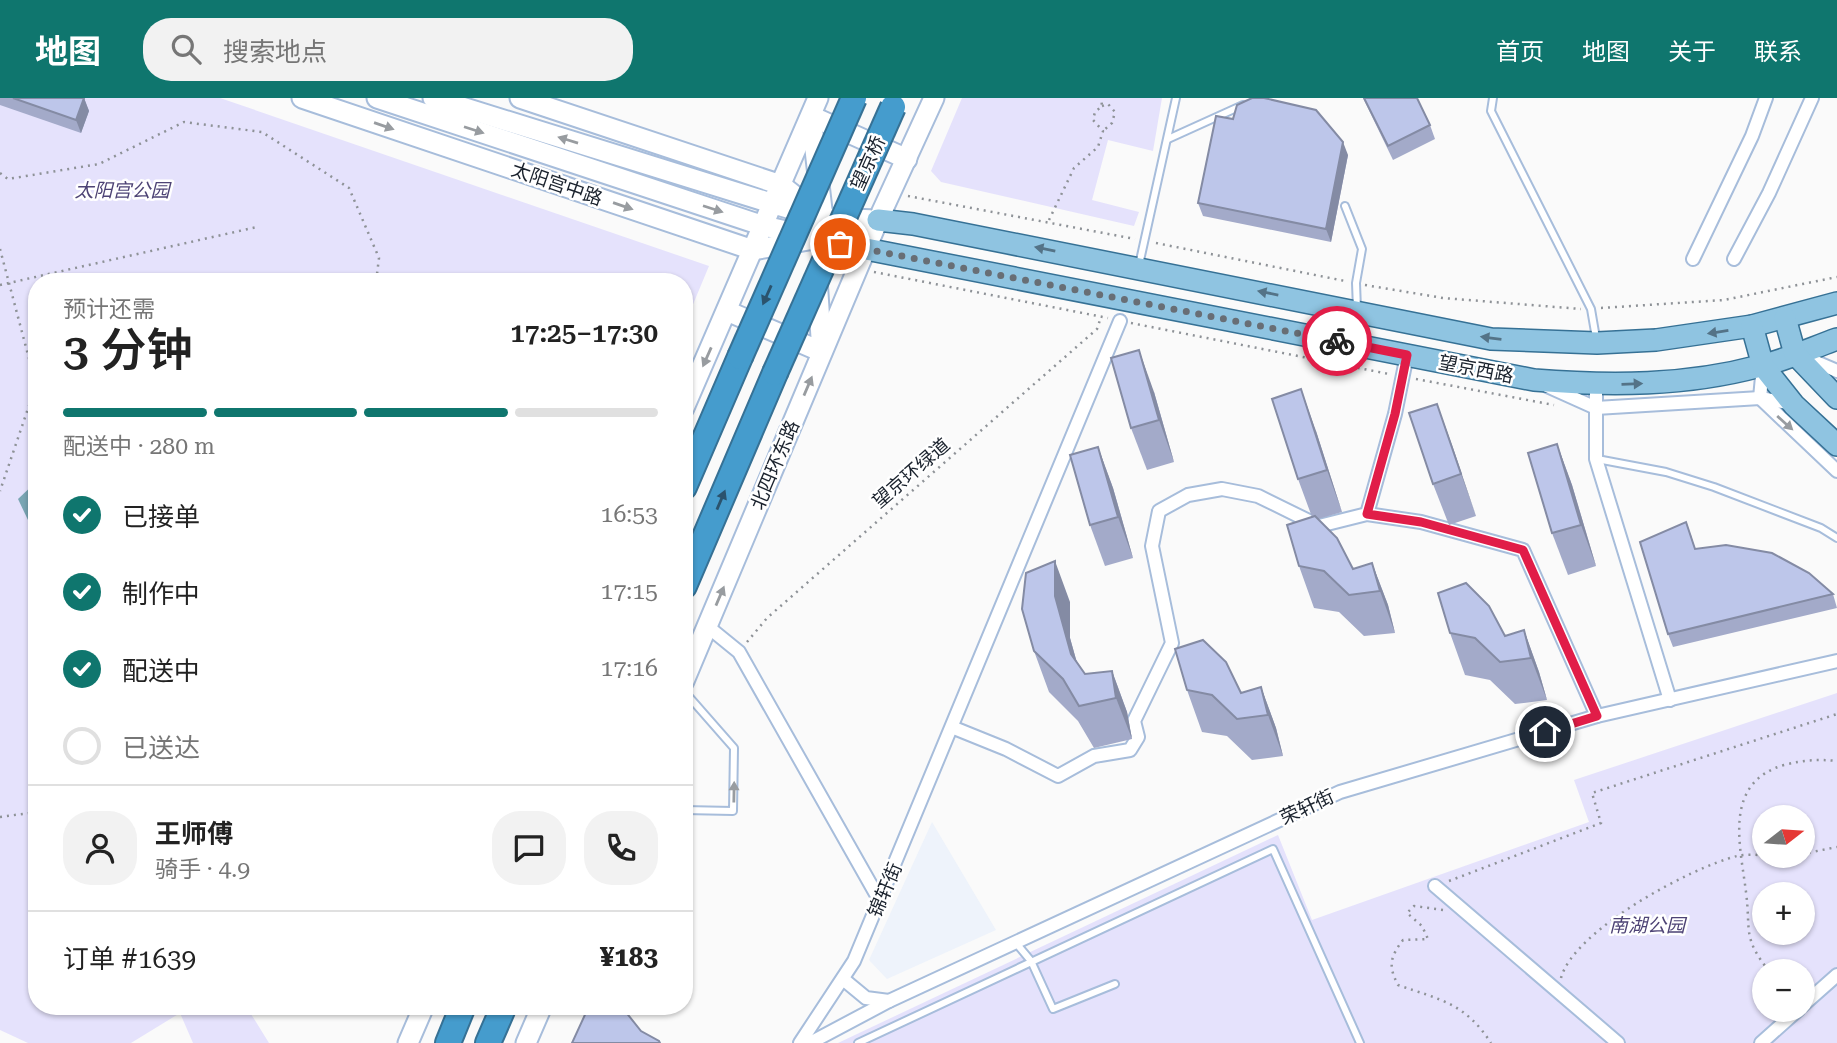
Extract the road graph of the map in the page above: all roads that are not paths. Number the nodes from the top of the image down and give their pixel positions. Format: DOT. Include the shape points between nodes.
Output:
graph roads {
  1 [pos="433,98"];
  2 [pos="520,98"];
  3 [pos="854,98"];
  4 [pos="934,98"];
  5 [pos="1176,98"];
  6 [pos="1493,98"];
  7 [pos="1766,98"];
  8 [pos="1812,98"];
  9 [pos="382,99"];
  10 [pos="311,101"];
  11 [pos="895,103"];
  12 [pos="1248,103"];
  13 [pos="815,107"];
  14 [pos="1168,139"];
  15 [pos="908,159"];
  16 [pos="781,185"];
  17 [pos="774,204"];
  18 [pos="1345,206"];
  19 [pos="823,218"];
  20 [pos="878,220"];
  21 [pos="764,226"];
  22 [pos="814,239"];
  23 [pos="866,249"];
  24 [pos="753,250"];
  25 [pos="1693,259"];
  26 [pos="1734,259"];
  27 [pos="1139,267"];
  28 [pos="1837,303"];
  29 [pos="727,311"];
  30 [pos="1357,311"];
  31 [pos="1785,318"];
  32 [pos="1120,321"];
  33 [pos="1752,326"];
  34 [pos="1837,339"];
  35 [pos="1597,343"];
  36 [pos="822,352"];
  37 [pos="1795,354"];
  38 [pos="1407,355"];
  39 [pos="1763,366"];
  40 [pos="1837,371"];
  41 [pos="775,373"];
  42 [pos="1534,380"];
  43 [pos="1596,385"];
  44 [pos="693,388"];
  45 [pos="1760,398"];
  46 [pos="1837,398"];
  47 [pos="1794,405"];
  48 [pos="1596,408"];
  49 [pos="1837,445"];
  50 [pos="1596,459"];
  51 [pos="693,466"];
  52 [pos="1837,471"];
  53 [pos="1367,514"];
  54 [pos="1837,538"];
  55 [pos="693,565"];
  56 [pos="707,626"];
  57 [pos="693,659"];
  58 [pos="1837,661"];
  59 [pos="1670,700"];
  60 [pos="693,701"];
  61 [pos="1597,716"];
  62 [pos="954,728"];
  63 [pos="693,810"];
  64 [pos="1435,886"];
  65 [pos="880,901"];
  66 [pos="1015,942"];
  67 [pos="1031,961"];
  68 [pos="1837,975"];
  69 [pos="843,979"];
  70 [pos="1115,984"];
  71 [pos="1815,994"];
  72 [pos="889,1001"];
  73 [pos="420,1015"];
  74 [pos="459,1015"];
  75 [pos="500,1015"];
  76 [pos="538,1015"];
  77 [pos="1785,1022"];
  78 [pos="408,1043"];
  79 [pos="448,1043"];
  80 [pos="488,1043"];
  81 [pos="526,1043"];
  82 [pos="800,1043"];
  83 [pos="810,1043"];
  84 [pos="858,1043"];
  85 [pos="1360,1043"];
  86 [pos="1618,1043"];
  87 [pos="1761,1043"];
  17 -- 1 [label="street, one-way"];
  2 -- 16 [label="street"];
  3 -- 51 [label="highway, 望京桥, one-way, bridge"];
  4 -- 15 [label="street"];
  5 -- 14 [label="lane"];
  6 -- 35 [label="lane" via="1491,111 1591,309"];
  7 -- 25 [label="street"];
  8 -- 26 [label="street"];
  9 -- 10 [label="street"];
  9 -- 21 [label="street, 太阳宫中路, one-way"];
  10 -- 24 [label="street, 太阳宫中路, one-way"];
  11 -- 41 [label="highway, 望京桥, bridge"];
  12 -- 14 [label="lane"];
  13 -- 15 [label="street"];
  13 -- 16 [label="street"];
  13 -- 19 [label="street"];
  14 -- 27 [label="lane"];
  15 -- 20 [label="street"];
  16 -- 17 [label="street"];
  16 -- 19 [label="street"];
  17 -- 19 [label="street"];
  17 -- 21 [label="street"];
  18 -- 30 [label="lane" via="1362,249"];
  19 -- 20 [label="street"];
  19 -- 22 [label="street"];
  20 -- 23 [label="street, 北四环东路"];
  27 -- 20 [label="main road, 望京西路, one-way"];
  21 -- 22 [label="street, 太阳宫中路"];
  21 -- 24 [label="street"];
  22 -- 23 [label="street, 太阳宫中路"];
  22 -- 24 [label="street, 太阳宫中路"];
  22 -- 36 [label="street"];
  23 -- 36 [label="street, 北四环东路"];
  23 -- 38 [label="main road, 望京西路"];
  24 -- 29 [label="street"];
  30 -- 27 [label="main road, 望京西路, one-way"];
  28 -- 31 [label="main road, 望京西路"];
  29 -- 36 [label="street"];
  29 -- 44 [label="street, one-way"];
  35 -- 30 [label="main road, 望京西路, one-way" via="1490,339"];
  31 -- 33 [label="main road, 望京西路"];
  31 -- 37 [label="main road"];
  32 -- 62 [label="street, 锦轩街"];
  33 -- 35 [label="main road, 望京西路, one-way"];
  33 -- 39 [label="main road"];
  34 -- 37 [label="main road, 望京西路"];
  56 -- 36 [label="street, 北四环东路, one-way"];
  37 -- 39 [label="main road, 望京西路"];
  37 -- 40 [label="street"];
  37 -- 46 [label="main road"];
  38 -- 42 [label="main road, 望京西路"];
  38 -- 53 [label="street"];
  43 -- 39 [label="main road, 望京西路, one-way" via="1672,383"];
  39 -- 45 [label="street"];
  39 -- 47 [label="main road"];
  55 -- 41 [label="highway, 北四环东路, one-way"];
  42 -- 43 [label="main road, 望京西路"];
  42 -- 48 [label="street"];
  43 -- 48 [label="street"];
  45 -- 47 [label="street"];
  45 -- 48 [label="street"];
  45 -- 52 [label="street, one-way"];
  47 -- 49 [label="main road"];
  48 -- 50 [label="street"];
  50 -- 54 [label="lane" via="1666,472 1714,487"];
  50 -- 59 [label="street"];
  53 -- 61 [label="street" via="1421,522 1523,550"];
  53 -- 62 [label="street" via="1319,526 1258,496 1222,489 1188,495 1160,511 1152,546 1172,643 1134,721 1138,737 1130,750 1094,756 1058,776"];
  56 -- 57 [label="street, 北四环东路"];
  56 -- 65 [label="street" via="739,652"];
  58 -- 59 [label="street, 荣轩街"];
  59 -- 61 [label="street, 荣轩街"];
  63 -- 60 [label="lane, one-way" via="733,811 734,748"];
  61 -- 66 [label="street, 荣轩街" via="1340,792"];
  62 -- 65 [label="street, 锦轩街"];
  64 -- 86 [label="street"];
  65 -- 69 [label="street, 锦轩街"];
  66 -- 67 [label="lane"];
  66 -- 72 [label="street, 荣轩街"];
  67 -- 70 [label="lane" via="1052,1009"];
  67 -- 84 [label="lane"];
  67 -- 85 [label="lane" via="1273,849"];
  68 -- 71 [label="street"];
  69 -- 72 [label="street" via="866,998"];
  69 -- 82 [label="street, 锦轩街"];
  72 -- 83 [label="street, 荣轩街"];
  73 -- 78 [label="street"];
  74 -- 79 [label="highway"];
  75 -- 80 [label="highway"];
  76 -- 81 [label="street"];
  77 -- 87 [label="street"];
}
